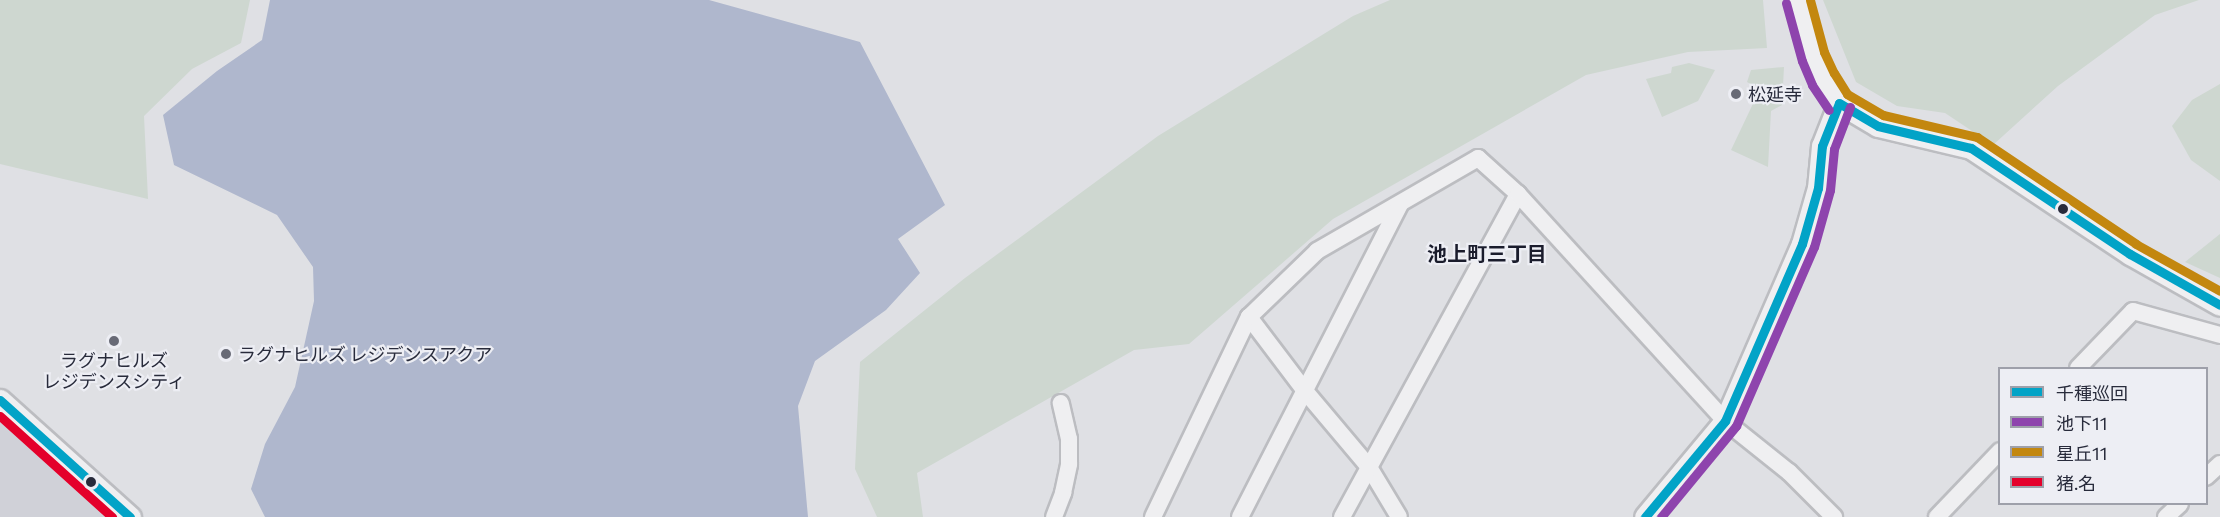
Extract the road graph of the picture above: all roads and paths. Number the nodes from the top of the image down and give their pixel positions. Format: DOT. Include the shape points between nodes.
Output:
graph roads {
  1 [pos="1798,0"];
  2 [pos="1839,103"];
  3 [pos="1518,194"];
  4 [pos="1400,204"];
  5 [pos="2220,305"];
  6 [pos="1249,317"];
  7 [pos="2220,335"];
  8 [pos="2080,367"];
  9 [pos="1305,391"];
  10 [pos="0,400"];
  11 [pos="1061,403"];
  12 [pos="1725,421"];
  13 [pos="1998,453"];
  14 [pos="2220,464"];
  15 [pos="1369,467"];
  16 [pos="2208,475"];
  17 [pos="2179,505"];
  18 [pos="130,517"];
  19 [pos="1054,517"];
  20 [pos="1153,517"];
  21 [pos="1240,517"];
  22 [pos="1342,517"];
  23 [pos="1399,517"];
  24 [pos="1645,517"];
  25 [pos="1834,517"];
  26 [pos="1937,517"];
  27 [pos="2166,517"];
  1 -- 2 [label="street" via="1813,56"];
  2 -- 5 [label="street" via="1878,126 1971,148 2130,254"];
  2 -- 12 [label="street" via="1822,146 1818,188 1802,244"];
  3 -- 4 [label="street" via="1478,158"];
  3 -- 12 [label="street"];
  3 -- 15 [label="street"];
  4 -- 6 [label="street" via="1317,251"];
  4 -- 9 [label="street"];
  6 -- 9 [label="street"];
  6 -- 20 [label="street"];
  7 -- 8 [label="street" via="2133,311"];
  9 -- 15 [label="street"];
  9 -- 21 [label="street"];
  10 -- 18 [label="street"];
  11 -- 19 [label="street" via="1069,439 1069,464 1064,493"];
  12 -- 24 [label="street"];
  12 -- 25 [label="street" via="1789,472"];
  13 -- 26 [label="street"];
  14 -- 16 [label="street"];
  15 -- 22 [label="street"];
  15 -- 23 [label="street"];
  17 -- 27 [label="street"];
}
